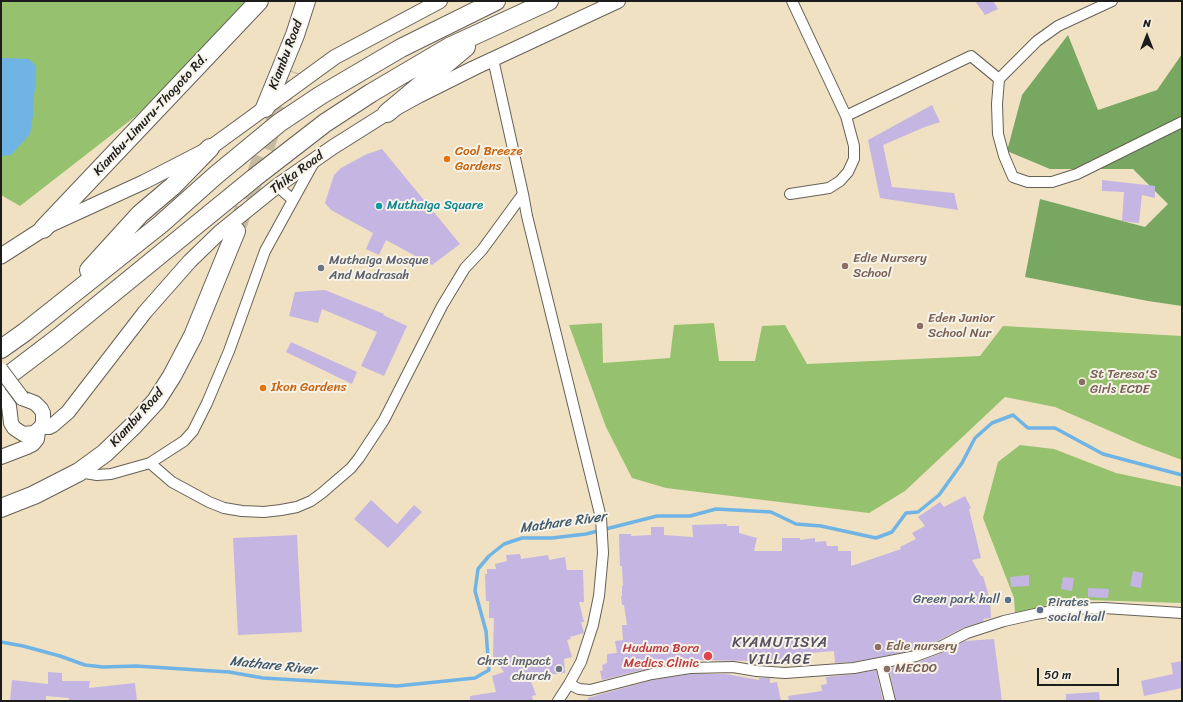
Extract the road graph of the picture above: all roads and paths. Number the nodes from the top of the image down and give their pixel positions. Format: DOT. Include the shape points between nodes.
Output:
graph roads {
  1 [pos="259,1"];
  2 [pos="306,1"];
  3 [pos="319,1"];
  4 [pos="440,1"];
  5 [pos="496,1"];
  6 [pos="548,1"];
  7 [pos="618,1"];
  8 [pos="792,1"];
  9 [pos="1112,1"];
  10 [pos="487,30"];
  11 [pos="493,59"];
  12 [pos="292,71"];
  13 [pos="999,79"];
  14 [pos="265,108"];
  15 [pos="387,113"];
  16 [pos="846,116"];
  17 [pos="1182,122"];
  18 [pos="210,148"];
  19 [pos="315,160"];
  20 [pos="277,186"];
  21 [pos="523,194"];
  22 [pos="790,194"];
  23 [pos="293,200"];
  24 [pos="43,229"];
  25 [pos="236,231"];
  26 [pos="1,256"];
  27 [pos="62,303"];
  28 [pos="1,349"];
  29 [pos="6,374"];
  30 [pos="5,400"];
  31 [pos="40,429"];
  32 [pos="1,457"];
  33 [pos="150,463"];
  34 [pos="79,472"];
  35 [pos="1,508"];
  36 [pos="1182,613"];
  37 [pos="881,664"];
  38 [pos="569,684"];
  39 [pos="558,701"];
  40 [pos="890,701"];
  1 -- 24 [label="highway, Kiambu-Limuru-Thogoto Rd."];
  2 -- 14 [label="highway, Kiambu Road"];
  3 -- 12 [label="highway, Kiambu Road"];
  4 -- 14 [label="main road" via="335,56"];
  5 -- 27 [label="highway" via="401,48 279,123 161,224"];
  6 -- 10 [label="highway, Thika Road"];
  7 -- 11 [label="main road, Thika Road"];
  8 -- 16 [label="street"];
  9 -- 13 [label="street" via="1058,26 1037,41"];
  10 -- 15 [label="highway"];
  10 -- 29 [label="highway, Thika Road" via="420,64 325,124 254,178 59,337"];
  11 -- 15 [label="main road, Thika Road"];
  11 -- 21 [label="street"];
  13 -- 16 [label="street" via="971,56"];
  13 -- 17 [label="street" via="998,134 1004,156 1013,177 1028,182 1052,182 1077,174"];
  14 -- 18 [label="main road"];
  15 -- 19 [label="main road, Thika Road"];
  16 -- 22 [label="street" via="854,146 854,159 848,172 829,188"];
  18 -- 24 [label="main road"];
  18 -- 27 [label="highway" via="173,186 140,214 102,254"];
  19 -- 20 [label="main road, Thika Road"];
  19 -- 23 [label="street"];
  20 -- 23 [label="street"];
  20 -- 31 [label="main road, Thika Road" via="220,232 190,261 145,312 68,412 53,425"];
  21 -- 33 [label="street" via="482,250 465,268 442,306 384,420 359,458 322,493 297,507 281,510 264,512 224,508 172,482"];
  21 -- 38 [label="street" via="601,518 603,553 599,596 581,662"];
  23 -- 33 [label="street" via="265,251 229,351 199,421 184,441"];
  24 -- 26 [label="main road"];
  25 -- 34 [label="highway, Kiambu Road" via="193,336 156,401 105,453"];
  27 -- 28 [label="highway"];
  29 -- 31 [label="main road, bridge" via="22,398 42,409 44,418"];
  30 -- 31 [label="main road, Thika Road" via="11,423 18,432 29,434"];
  31 -- 32 [label="main road" via="37,439 32,444"];
  33 -- 34 [label="street" via="111,474"];
  34 -- 35 [label="highway, Kiambu Road" via="34,495"];
  36 -- 37 [label="street" via="1104,608 1066,609 1035,614 967,633 916,656"];
  37 -- 38 [label="street" via="785,673 733,667 690,668 652,674 590,690"];
  37 -- 40 [label="street"];
  38 -- 39 [label="street"];
}
